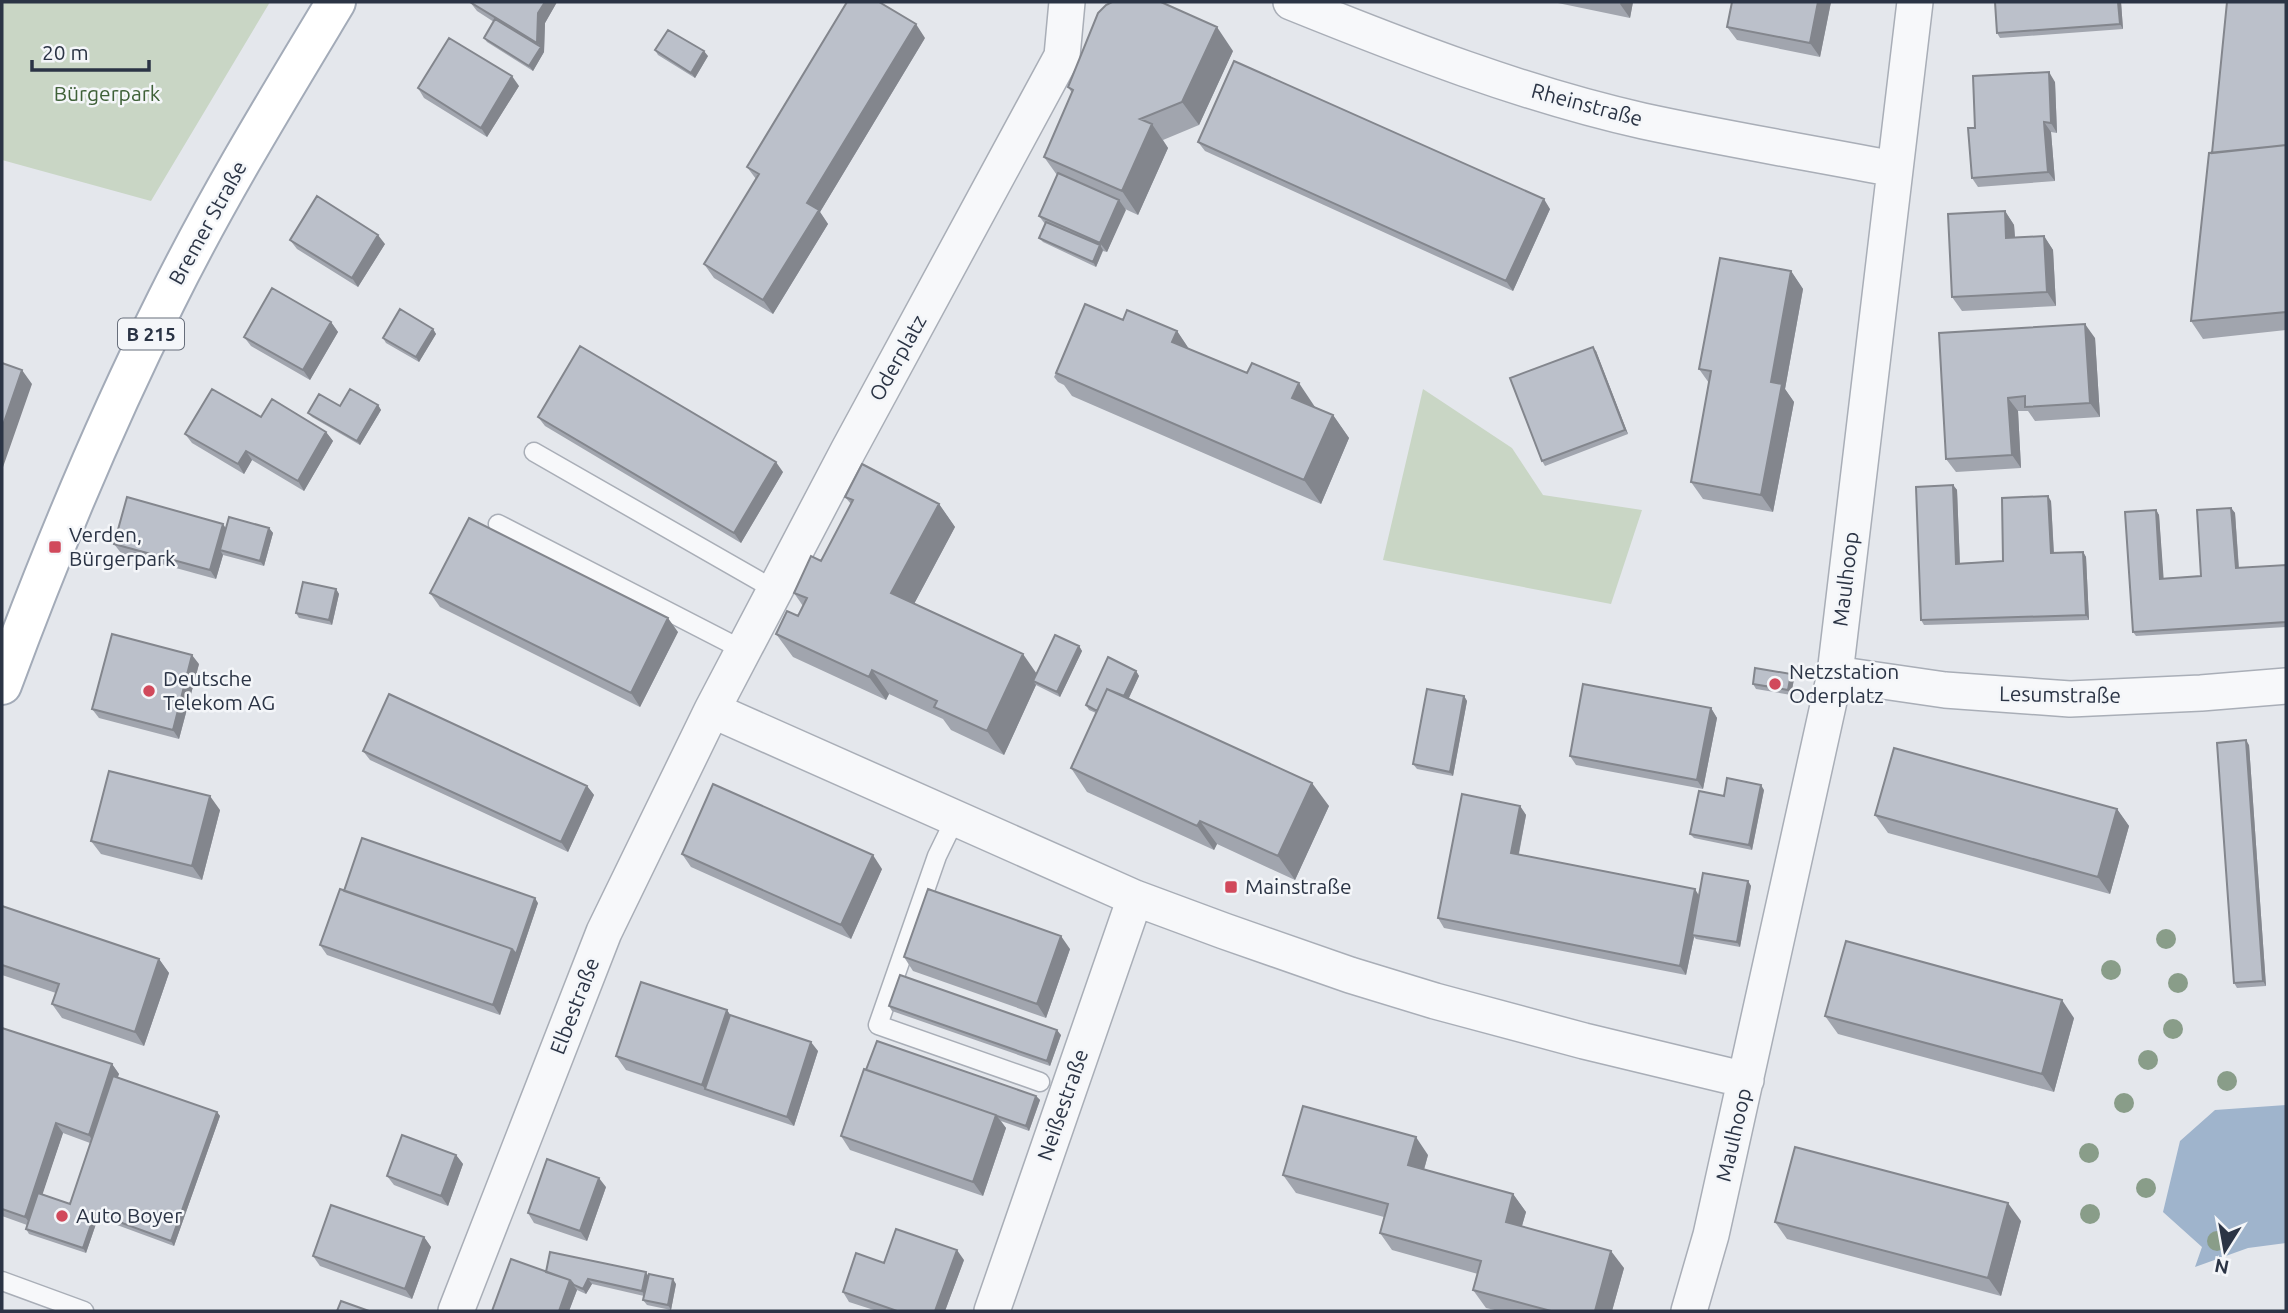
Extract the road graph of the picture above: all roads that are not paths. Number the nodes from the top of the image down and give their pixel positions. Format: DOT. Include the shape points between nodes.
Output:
graph roads {
  1 [pos="336,2"];
  2 [pos="1067,2"];
  3 [pos="1291,2"];
  4 [pos="1915,2"];
  5 [pos="1894,169"];
  6 [pos="534,452"];
  7 [pos="498,524"];
  8 [pos="775,590"];
  9 [pos="743,650"];
  10 [pos="1835,674"];
  11 [pos="2,685"];
  12 [pos="2286,686"];
  13 [pos="712,710"];
  14 [pos="955,818"];
  15 [pos="1135,898"];
  16 [pos="1746,1080"];
  17 [pos="1041,1082"];
  18 [pos="2,1281"];
  19 [pos="84,1311"];
  20 [pos="456,1311"];
  21 [pos="992,1311"];
  22 [pos="1689,1311"];
  1 -- 11 [label="main road, Bremer Straße / B 215" via="252,142 166,300 55,547"];
  2 -- 8 [label="street, Oderplatz" via="1062,56"];
  3 -- 5 [label="street, Rheinstraße" via="1526,89 1642,121"];
  4 -- 5 [label="street, Maulhoop"];
  5 -- 10 [label="street, Maulhoop"];
  6 -- 8 [label="lane"];
  7 -- 9 [label="lane"];
  8 -- 9 [label="street, Oderplatz"];
  9 -- 13 [label="street, Oderplatz"];
  10 -- 12 [label="street, Lesumstraße" via="1945,690 2070,699"];
  10 -- 16 [label="street, Maulhoop"];
  13 -- 14 [label="street"];
  13 -- 20 [label="street, Elbestraße" via="604,932"];
  14 -- 15 [label="street"];
  14 -- 17 [label="lane" via="937,856 878,1025"];
  15 -- 16 [label="street" via="1435,1001"];
  15 -- 21 [label="street, Neißestraße"];
  16 -- 22 [label="street, Maulhoop"];
  18 -- 19 [label="lane"];
}
